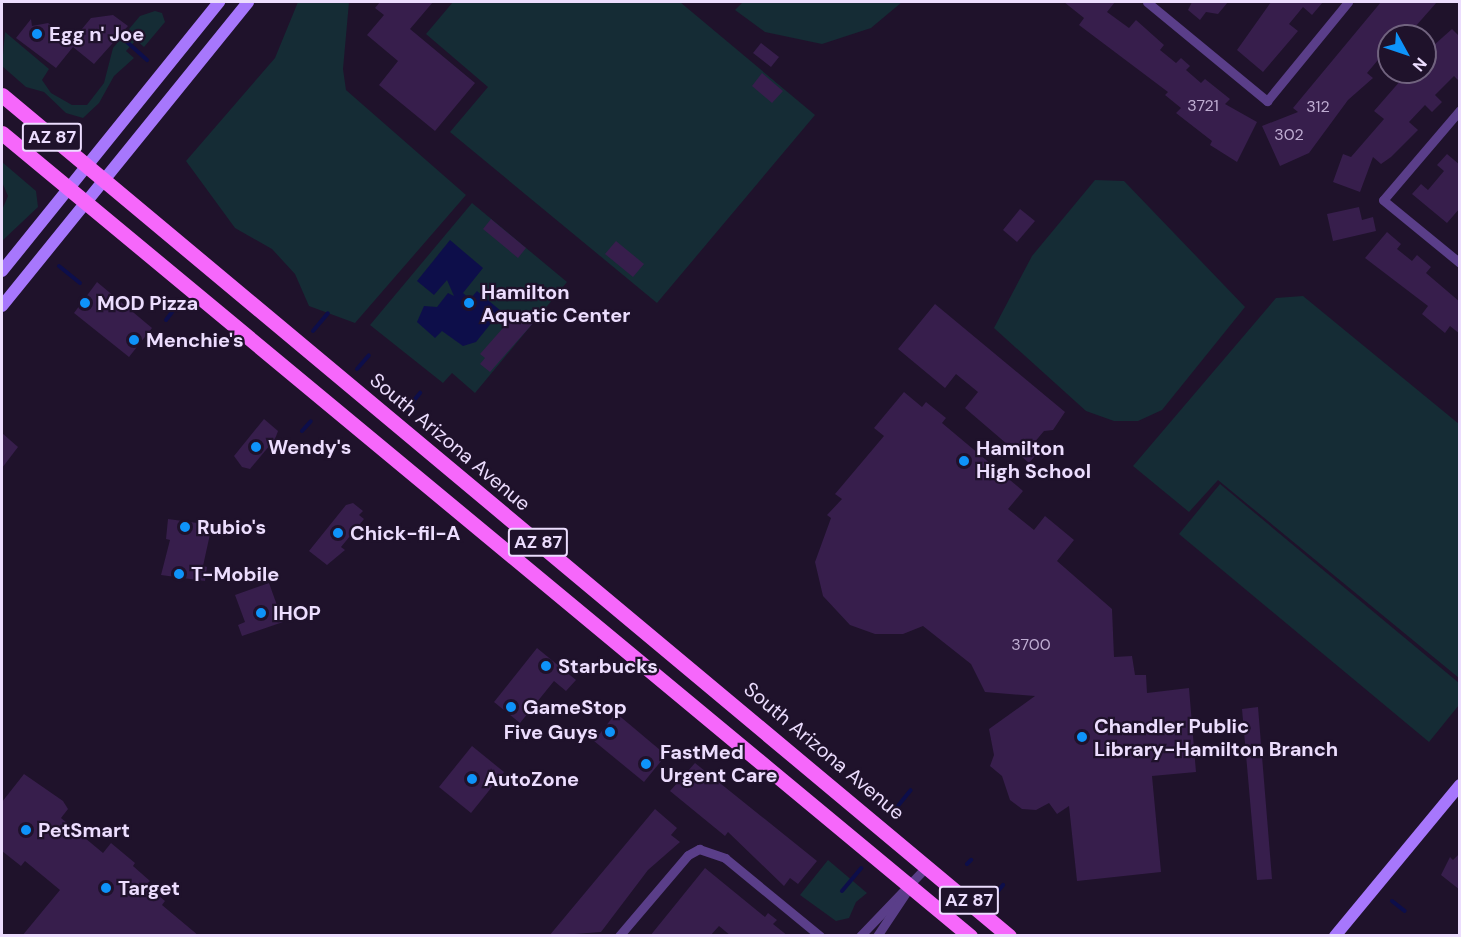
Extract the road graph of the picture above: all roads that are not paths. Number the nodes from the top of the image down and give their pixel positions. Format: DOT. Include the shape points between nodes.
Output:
graph roads {
  1 [pos="219,2"];
  2 [pos="248,2"];
  3 [pos="1147,2"];
  4 [pos="1348,2"];
  5 [pos="2,95"];
  6 [pos="1460,110"];
  7 [pos="2,133"];
  8 [pos="87,166"];
  9 [pos="103,179"];
  10 [pos="68,189"];
  11 [pos="85,202"];
  12 [pos="1460,263"];
  13 [pos="2,271"];
  14 [pos="2,306"];
  15 [pos="1457,787"];
  16 [pos="928,865"];
  17 [pos="910,885"];
  18 [pos="619,936"];
  19 [pos="820,936"];
  20 [pos="860,936"];
  21 [pos="878,936"];
  22 [pos="970,936"];
  23 [pos="1010,936"];
  24 [pos="1335,936"];
  1 -- 8 [label="main road"];
  2 -- 9 [label="main road"];
  3 -- 4 [label="street" via="1267,101"];
  5 -- 8 [label="main road, South Arizona Avenue / AZ 87"];
  6 -- 12 [label="street" via="1383,200"];
  7 -- 10 [label="main road, AZ 87"];
  8 -- 9 [label="main road, South Arizona Avenue / AZ 87"];
  8 -- 10 [label="main road"];
  9 -- 11 [label="main road"];
  9 -- 16 [label="main road, South Arizona Avenue / AZ 87"];
  10 -- 11 [label="main road, AZ 87"];
  10 -- 13 [label="main road"];
  11 -- 14 [label="main road"];
  11 -- 17 [label="main road, AZ 87"];
  15 -- 24 [label="main road"];
  16 -- 17 [label="street"];
  16 -- 23 [label="main road, South Arizona Avenue / AZ 87"];
  17 -- 20 [label="street" via="890,900"];
  17 -- 21 [label="street"];
  17 -- 22 [label="main road, AZ 87"];
  18 -- 19 [label="street" via="688,855 699,849 726,858"];
}
